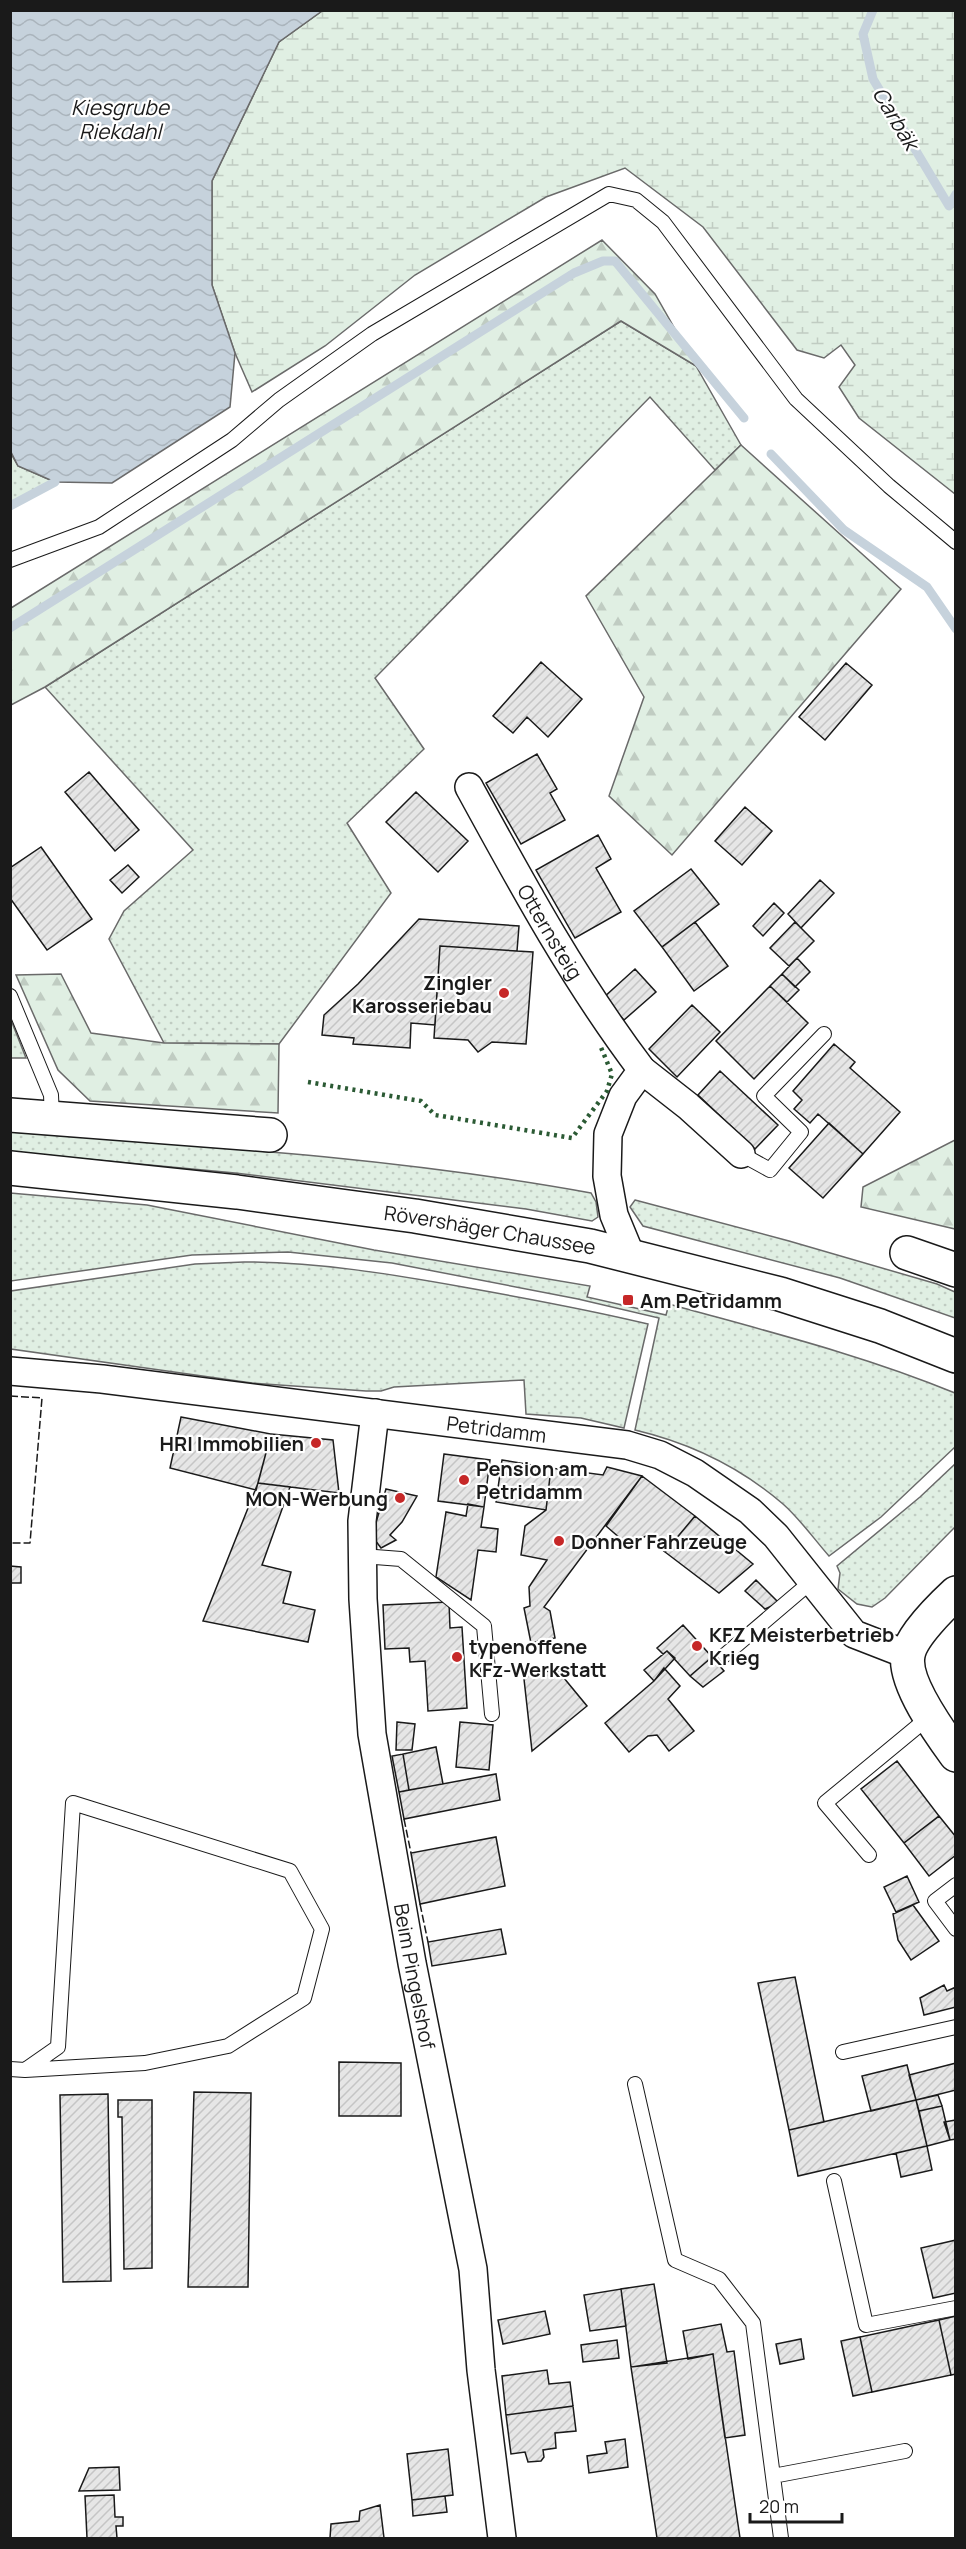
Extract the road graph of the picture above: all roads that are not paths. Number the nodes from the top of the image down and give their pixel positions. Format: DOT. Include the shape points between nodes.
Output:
graph roads {
  1 [pos="956,542"];
  2 [pos="13,561"];
  3 [pos="469,787"];
  4 [pos="10,996"];
  5 [pos="824,1034"];
  6 [pos="642,1070"];
  7 [pos="10,1115"];
  8 [pos="52,1118"];
  9 [pos="270,1135"];
  10 [pos="741,1154"];
  11 [pos="10,1168"];
  12 [pos="907,1253"];
  13 [pos="631,1256"];
  14 [pos="956,1270"];
  15 [pos="956,1356"];
  16 [pos="10,1371"];
  17 [pos="375,1413"];
  18 [pos="362,1556"];
  19 [pos="812,1581"];
  20 [pos="956,1593"];
  21 [pos="725,1655"];
  22 [pos="908,1655"];
  23 [pos="492,1714"];
  24 [pos="929,1717"];
  25 [pos="956,1755"];
  26 [pos="869,1855"];
  27 [pos="956,1886"];
  28 [pos="956,1929"];
  29 [pos="956,2026"];
  30 [pos="843,2052"];
  31 [pos="10,2068"];
  32 [pos="25,2070"];
  33 [pos="635,2084"];
  34 [pos="834,2181"];
  35 [pos="956,2308"];
  36 [pos="904,2451"];
  37 [pos="773,2476"];
  38 [pos="502,2538"];
  39 [pos="781,2538"];
  1 -- 2 [label="lane" via="796,399 663,222 636,200 609,194 372,334 279,400 232,440 99,527"];
  3 -- 6 [label="street, Otternsteig" via="546,928 605,1022"];
  4 -- 8 [label="lane" via="51,1095"];
  5 -- 10 [label="lane" via="764,1095 801,1132 770,1170"];
  6 -- 10 [label="street, Otternsteig"];
  6 -- 13 [label="street" via="623,1096 608,1134 608,1176 614,1215"];
  7 -- 8 [label="main road"];
  8 -- 9 [label="main road"];
  11 -- 13 [label="main road, Rövershäger Chaussee" via="415,1216"];
  12 -- 14 [label="main road"];
  13 -- 15 [label="main road, Rövershäger Chaussee" via="780,1294 880,1326"];
  16 -- 17 [label="street, Petridamm"];
  17 -- 18 [label="street, Beim Pingelshof" via="362,1521"];
  17 -- 19 [label="street, Petridamm" via="627,1444 660,1455 750,1511"];
  18 -- 23 [label="lane" via="401,1559 484,1626"];
  18 -- 38 [label="street, Beim Pingelshof" via="372,1734 412,1963 473,2269"];
  19 -- 21 [label="lane"];
  19 -- 22 [label="street, Petridamm" via="854,1634"];
  20 -- 22 [label="main road" via="920,1631"];
  22 -- 24 [label="main road" via="910,1673"];
  24 -- 25 [label="main road"];
  24 -- 26 [label="lane" via="825,1803"];
  27 -- 28 [label="lane" via="935,1902"];
  29 -- 30 [label="lane"];
  31 -- 32 [label="lane"];
  32 -- 32 [label="lane" via="58,2047 73,1803 290,1871 322,1929 304,1998 228,2046 146,2063"];
  33 -- 37 [label="lane" via="675,2260 719,2279 753,2323"];
  34 -- 35 [label="lane" via="866,2325"];
  36 -- 37 [label="lane"];
  37 -- 39 [label="lane"];
}
